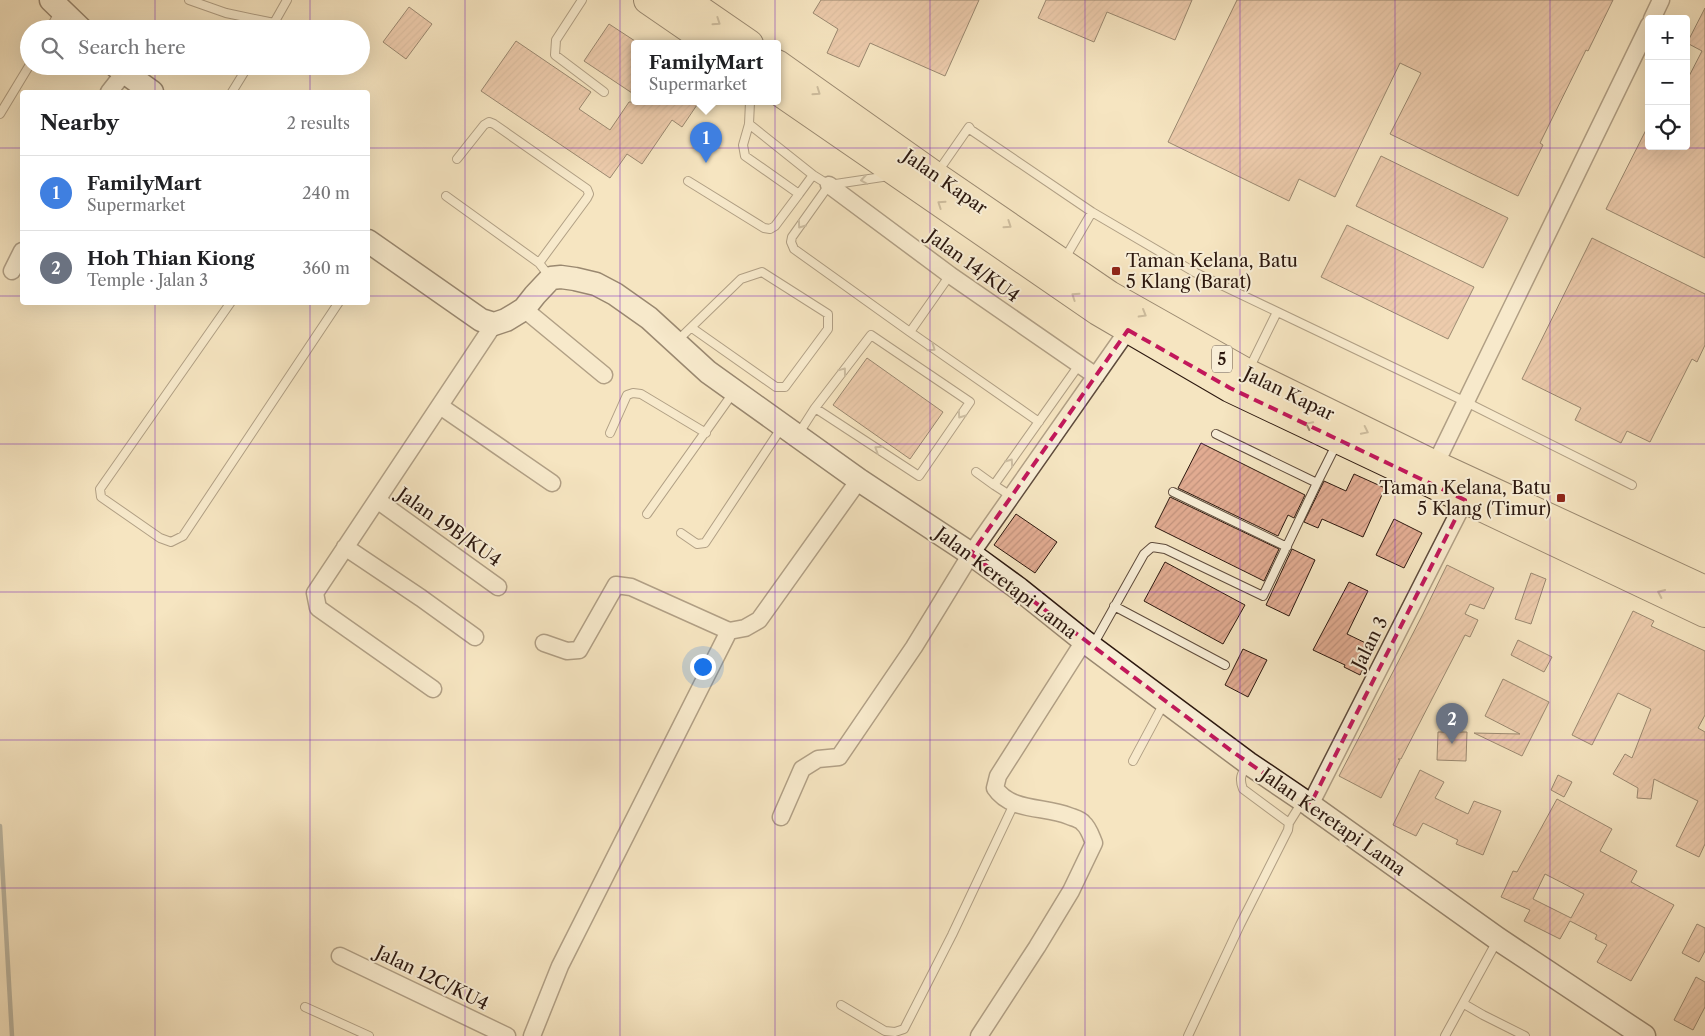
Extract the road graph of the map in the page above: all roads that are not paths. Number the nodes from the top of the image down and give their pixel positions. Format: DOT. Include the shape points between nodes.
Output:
graph roads {
  1 [pos="188,0"];
  2 [pos="287,0"];
  3 [pos="582,0"];
  4 [pos="648,0"];
  5 [pos="685,0"];
  6 [pos="1661,0"];
  7 [pos="56,4"];
  8 [pos="1654,15"];
  9 [pos="52,20"];
  10 [pos="72,20"];
  11 [pos="251,20"];
  12 [pos="275,20"];
  13 [pos="1645,33"];
  14 [pos="706,40"];
  15 [pos="743,40"];
  16 [pos="781,67"];
  17 [pos="24,75"];
  18 [pos="118,75"];
  19 [pos="127,75"];
  20 [pos="242,75"];
  21 [pos="110,90"];
  22 [pos="149,90"];
  23 [pos="233,90"];
  24 [pos="604,92"];
  25 [pos="781,93"];
  26 [pos="750,105"];
  27 [pos="0,114"];
  28 [pos="749,124"];
  29 [pos="457,159"];
  30 [pos="813,175"];
  31 [pos="898,175"];
  32 [pos="935,176"];
  33 [pos="688,181"];
  34 [pos="829,185"];
  35 [pos="799,194"];
  36 [pos="446,196"];
  37 [pos="1092,212"];
  38 [pos="370,242"];
  39 [pos="20,255"];
  40 [pos="1063,263"];
  41 [pos="12,271"];
  42 [pos="545,271"];
  43 [pos="950,275"];
  44 [pos="229,305"];
  45 [pos="337,305"];
  46 [pos="524,310"];
  47 [pos="1277,312"];
  48 [pos="494,324"];
  49 [pos="1128,330"];
  50 [pos="910,332"];
  51 [pos="684,335"];
  52 [pos="1079,365"];
  53 [pos="1247,373"];
  54 [pos="604,375"];
  55 [pos="1096,376"];
  56 [pos="735,391"];
  57 [pos="1466,402"];
  58 [pos="440,406"];
  59 [pos="815,408"];
  60 [pos="1039,422"];
  61 [pos="790,431"];
  62 [pos="610,433"];
  63 [pos="706,433"];
  64 [pos="1216,434"];
  65 [pos="1338,440"];
  66 [pos="1435,465"];
  67 [pos="976,472"];
  68 [pos="859,480"];
  69 [pos="552,483"];
  70 [pos="1317,483"];
  71 [pos="994,485"];
  72 [pos="1632,485"];
  73 [pos="1173,492"];
  74 [pos="1011,496"];
  75 [pos="377,500"];
  76 [pos="1465,500"];
  77 [pos="647,514"];
  78 [pos="681,533"];
  79 [pos="345,547"];
  80 [pos="1286,547"];
  81 [pos="971,554"];
  82 [pos="498,586"];
  83 [pos="1705,590"];
  84 [pos="1114,606"];
  85 [pos="1705,613"];
  86 [pos="729,631"];
  87 [pos="475,637"];
  88 [pos="544,643"];
  89 [pos="1088,644"];
  90 [pos="1225,665"];
  91 [pos="433,689"];
  92 [pos="1165,702"];
  93 [pos="1133,761"];
  94 [pos="1248,763"];
  95 [pos="1307,802"];
  96 [pos="1014,804"];
  97 [pos="781,817"];
  98 [pos="1288,823"];
  99 [pos="1498,939"];
  100 [pos="340,956"];
  101 [pos="1464,1004"];
  102 [pos="841,1006"];
  103 [pos="305,1007"];
  104 [pos="370,1036"];
  105 [pos="507,1036"];
  106 [pos="532,1036"];
  107 [pos="979,1036"];
  108 [pos="1188,1036"];
  109 [pos="1445,1036"];
  110 [pos="1525,1036"];
  111 [pos="1644,1036"];
  1 -- 11 [label="lane"];
  2 -- 12 [label="lane"];
  3 -- 24 [label="lane" via="556,40 556,55"];
  4 -- 14 [label="highway"];
  5 -- 15 [label="highway, one-way"];
  6 -- 8 [label="street"];
  7 -- 9 [label="lane"];
  7 -- 10 [label="street"];
  13 -- 57 [label="street"];
  16 -- 32 [label="highway, Jalan Kapar / 5, one-way"];
  17 -- 27 [label="lane"];
  18 -- 21 [label="street"];
  19 -- 22 [label="street"];
  20 -- 23 [label="lane"];
  25 -- 31 [label="highway, Jalan Kapar / 5"];
  26 -- 28 [label="lane"];
  28 -- 30 [label="lane"];
  28 -- 35 [label="lane" via="743,145 745,156"];
  29 -- 42 [label="lane" via="488,122 587,190 587,198"];
  30 -- 34 [label="lane"];
  30 -- 35 [label="lane"];
  31 -- 34 [label="lane, one-way"];
  49 -- 31 [label="highway, Jalan Kapar / 5, one-way"];
  32 -- 37 [label="lane" via="969,127"];
  32 -- 40 [label="highway, Jalan Kapar / 5, one-way"];
  33 -- 35 [label="lane" via="770,229"];
  34 -- 43 [label="street, Jalan 14/KU4"];
  34 -- 50 [label="lane, one-way" via="792,237 794,249"];
  36 -- 42 [label="lane"];
  37 -- 40 [label="lane"];
  37 -- 47 [label="lane" via="1196,273"];
  38 -- 48 [label="street" via="481,320"];
  39 -- 41 [label="street"];
  40 -- 53 [label="highway, Jalan Kapar / 5, one-way" via="1109,295"];
  42 -- 46 [label="street" via="535,295"];
  42 -- 51 [label="street, Jalan Keretapi Lama" via="596,284 649,318"];
  43 -- 50 [label="lane"];
  43 -- 52 [label="street, Jalan 14/KU4"];
  44 -- 45 [label="lane" via="100,489 101,497 160,538 171,542 182,536"];
  46 -- 48 [label="street"];
  46 -- 54 [label="street"];
  47 -- 53 [label="lane"];
  47 -- 57 [label="lane"];
  48 -- 58 [label="street"];
  49 -- 55 [label="street"];
  65 -- 49 [label="highway, Jalan Kapar / 5, one-way" via="1230,388"];
  50 -- 60 [label="lane, one-way"];
  51 -- 51 [label="lane" via="741,279 762,272 828,314 828,329 785,387 776,387"];
  51 -- 56 [label="street, Jalan Keretapi Lama" via="708,372"];
  52 -- 55 [label="street, Jalan 14/KU4"];
  52 -- 60 [label="lane"];
  53 -- 66 [label="highway, Jalan Kapar / 5, one-way"];
  55 -- 74 [label="street"];
  56 -- 61 [label="street, Jalan Keretapi Lama"];
  56 -- 63 [label="lane"];
  57 -- 66 [label="street"];
  57 -- 72 [label="lane"];
  58 -- 69 [label="street"];
  58 -- 75 [label="street"];
  59 -- 59 [label="lane, one-way" via="871,335 970,402 919,476"];
  59 -- 61 [label="lane"];
  71 -- 60 [label="lane, one-way"];
  61 -- 68 [label="street, Jalan Keretapi Lama"];
  61 -- 78 [label="lane" via="705,542 697,544"];
  62 -- 63 [label="lane" via="627,395 633,393 641,394"];
  63 -- 77 [label="lane"];
  64 -- 70 [label="lane"];
  65 -- 70 [label="lane"];
  65 -- 76 [label="highway, Jalan Kapar / 5"];
  66 -- 83 [label="highway, Jalan Kapar / 5"];
  67 -- 71 [label="lane"];
  68 -- 81 [label="street, Jalan Keretapi Lama"];
  68 -- 86 [label="street" via="759,620 745,628"];
  70 -- 80 [label="lane"];
  71 -- 74 [label="lane"];
  73 -- 80 [label="lane"];
  74 -- 81 [label="street"];
  75 -- 79 [label="street"];
  75 -- 82 [label="street, Jalan 19B/KU4"];
  85 -- 76 [label="highway, Jalan Kapar / 5, one-way"];
  76 -- 95 [label="street, Jalan 3"];
  79 -- 87 [label="street"];
  79 -- 91 [label="street" via="314,593 318,608"];
  80 -- 84 [label="lane" via="1263,596 1164,549 1152,547 1144,554"];
  81 -- 89 [label="street, Jalan Keretapi Lama"];
  81 -- 97 [label="street" via="914,647 839,757 818,759 802,769"];
  84 -- 89 [label="lane"];
  84 -- 90 [label="lane"];
  86 -- 88 [label="street" via="631,587 616,585 578,650 567,651"];
  86 -- 106 [label="street" via="560,966"];
  89 -- 92 [label="street, Jalan Keretapi Lama"];
  89 -- 96 [label="street" via="998,776 995,788"];
  92 -- 93 [label="lane"];
  92 -- 94 [label="street, Jalan Keretapi Lama"];
  94 -- 95 [label="street, Jalan Keretapi Lama"];
  94 -- 98 [label="lane" via="1241,775 1243,790"];
  95 -- 98 [label="lane"];
  95 -- 99 [label="street, Jalan Keretapi Lama"];
  96 -- 102 [label="lane" via="904,1029 886,1031"];
  96 -- 107 [label="street" via="1058,811 1082,822 1094,843 1066,899"];
  98 -- 108 [label="lane" via="1288,830"];
  99 -- 101 [label="lane"];
  99 -- 111 [label="street, Jalan Keretapi Lama"];
  100 -- 105 [label="street, Jalan 12C/KU4"];
  101 -- 109 [label="lane"];
  101 -- 110 [label="lane"];
  103 -- 104 [label="lane"];
}
